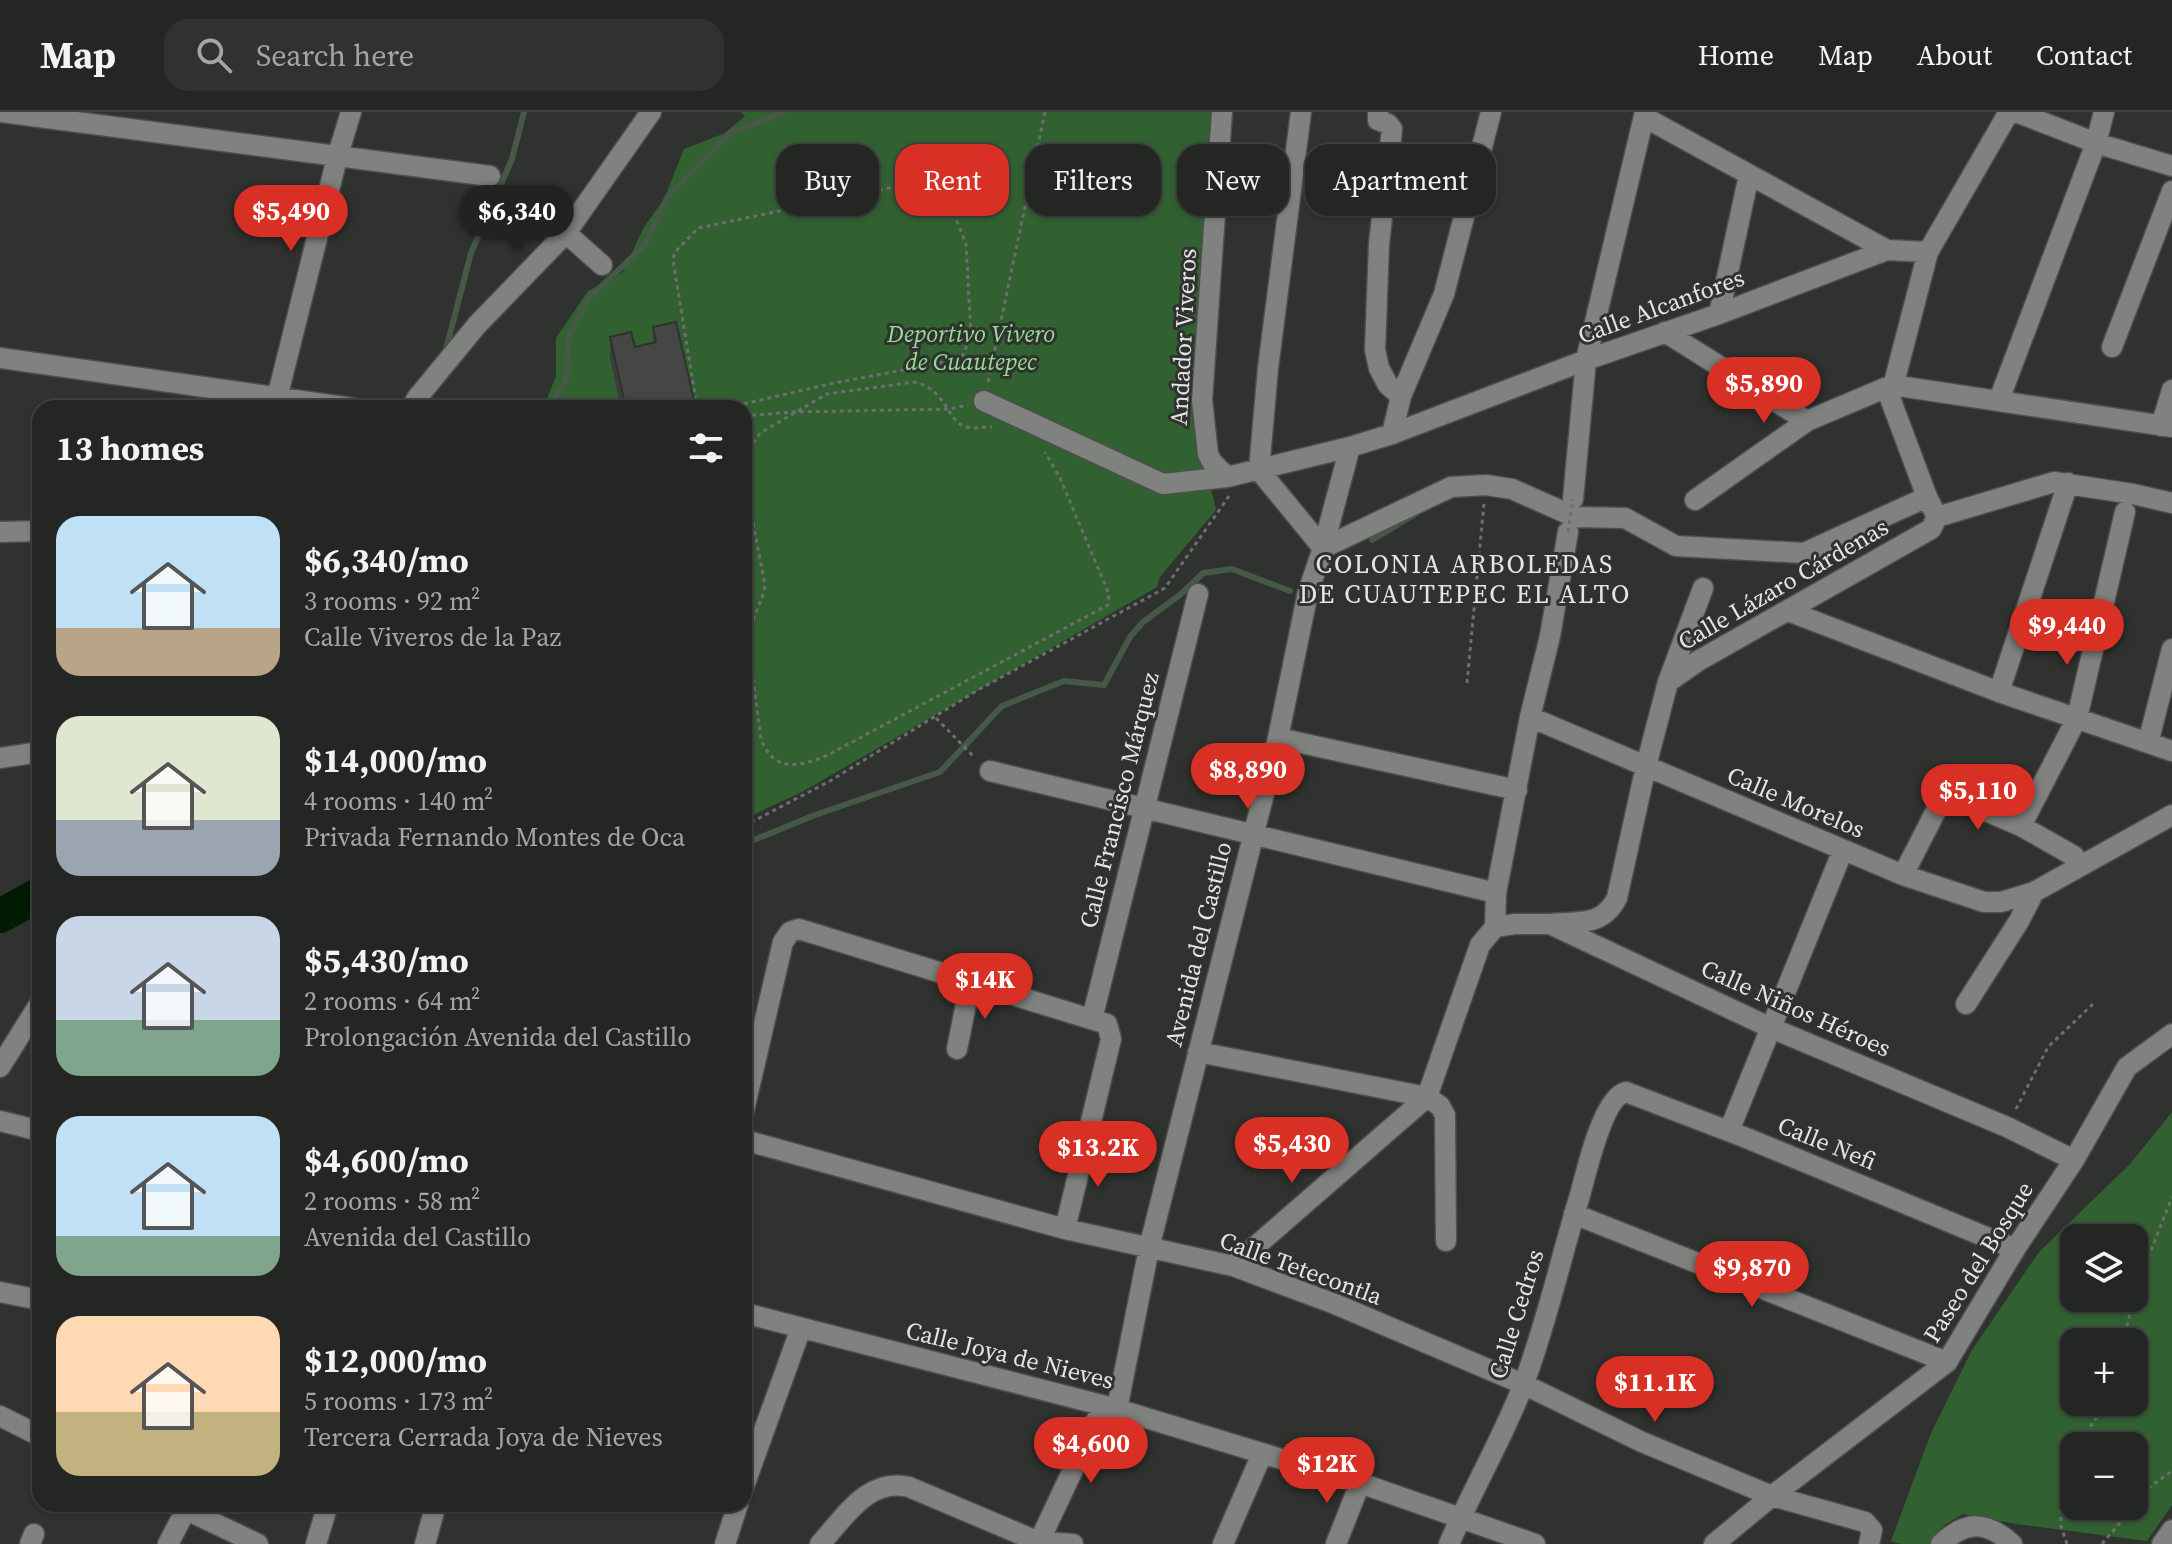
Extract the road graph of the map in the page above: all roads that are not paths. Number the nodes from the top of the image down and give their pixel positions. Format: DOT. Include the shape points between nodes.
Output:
graph roads {
  1 [pos="0,112"];
  2 [pos="351,112"];
  3 [pos="651,112"];
  4 [pos="1222,112"];
  5 [pos="1301,112"];
  6 [pos="1378,112"];
  7 [pos="1491,112"];
  8 [pos="2009,112"];
  9 [pos="2016,112"];
  10 [pos="2104,112"];
  11 [pos="1644,114"];
  12 [pos="2096,143"];
  13 [pos="337,158"];
  14 [pos="2172,166"];
  15 [pos="1749,175"];
  16 [pos="490,176"];
  17 [pos="2172,191"];
  18 [pos="566,233"];
  19 [pos="1887,250"];
  20 [pos="1928,252"];
  21 [pos="602,265"];
  22 [pos="1719,314"];
  23 [pos="1665,332"];
  24 [pos="2112,347"];
  25 [pos="0,358"];
  26 [pos="1586,360"];
  27 [pos="1892,385"];
  28 [pos="2172,390"];
  29 [pos="1401,396"];
  30 [pos="263,400"];
  31 [pos="276,400"];
  32 [pos="416,400"];
  33 [pos="1999,400"];
  34 [pos="984,401"];
  35 [pos="1807,421"];
  36 [pos="2167,427"];
  37 [pos="1392,434"];
  38 [pos="1350,447"];
  39 [pos="1259,470"];
  40 [pos="1227,477"];
  41 [pos="2068,483"];
  42 [pos="1927,497"];
  43 [pos="1573,499"];
  44 [pos="1695,500"];
  45 [pos="2171,503"];
  46 [pos="2125,512"];
  47 [pos="1937,517"];
  48 [pos="32,531"];
  49 [pos="0,532"];
  50 [pos="1568,532"];
  51 [pos="1323,548"];
  52 [pos="1703,588"];
  53 [pos="1198,594"];
  54 [pos="1788,611"];
  55 [pos="2172,649"];
  56 [pos="1668,682"];
  57 [pos="1999,692"];
  58 [pos="1530,717"];
  59 [pos="2077,718"];
  60 [pos="1278,738"];
  61 [pos="2148,743"];
  62 [pos="2172,751"];
  63 [pos="32,753"];
  64 [pos="0,758"];
  65 [pos="983,766"];
  66 [pos="1646,766"];
  67 [pos="1517,790"];
  68 [pos="1144,807"];
  69 [pos="2172,815"];
  70 [pos="2021,826"];
  71 [pos="1253,835"];
  72 [pos="1843,850"];
  73 [pos="2074,856"];
  74 [pos="1903,875"];
  75 [pos="2034,892"];
  76 [pos="1496,893"];
  77 [pos="1550,924"];
  78 [pos="1495,927"];
  79 [pos="970,984"];
  80 [pos="1966,1004"];
  81 [pos="32,1016"];
  82 [pos="1092,1019"];
  83 [pos="1769,1027"];
  84 [pos="2172,1034"];
  85 [pos="957,1049"];
  86 [pos="1198,1052"];
  87 [pos="0,1067"];
  88 [pos="752,1076"];
  89 [pos="1618,1094"];
  90 [pos="1427,1097"];
  91 [pos="0,1121"];
  92 [pos="32,1129"];
  93 [pos="1729,1131"];
  94 [pos="752,1142"];
  95 [pos="2074,1160"];
  96 [pos="1574,1214"];
  97 [pos="1065,1229"];
  98 [pos="1446,1241"];
  99 [pos="1149,1248"];
  100 [pos="2015,1249"];
  101 [pos="1233,1266"];
  102 [pos="0,1292"];
  103 [pos="32,1298"];
  104 [pos="752,1315"];
  105 [pos="801,1328"];
  106 [pos="1947,1362"];
  107 [pos="1523,1384"];
  108 [pos="1110,1408"];
  109 [pos="0,1416"];
  110 [pos="32,1432"];
  111 [pos="752,1434"];
  112 [pos="1262,1454"];
  113 [pos="1360,1483"];
  114 [pos="1772,1496"];
  115 [pos="181,1512"];
  116 [pos="195,1512"];
  117 [pos="326,1512"];
  118 [pos="434,1512"];
  119 [pos="735,1512"];
  120 [pos="1460,1518"];
  121 [pos="2172,1530"];
  122 [pos="1870,1537"];
  123 [pos="1038,1543"];
  124 [pos="168,1544"];
  125 [pos="258,1544"];
  126 [pos="316,1544"];
  127 [pos="425,1544"];
  128 [pos="725,1544"];
  129 [pos="820,1544"];
  130 [pos="1073,1544"];
  131 [pos="1223,1544"];
  132 [pos="1336,1544"];
  133 [pos="1449,1544"];
  134 [pos="1535,1544"];
  135 [pos="1714,1544"];
  136 [pos="1941,1544"];
  137 [pos="2012,1544"];
  138 [pos="2162,1544"];
  1 -- 13 [label="street"];
  2 -- 13 [label="street"];
  3 -- 18 [label="street"];
  4 -- 40 [label="street, Andador Viveros" via="1202,400 1208,454"];
  5 -- 39 [label="street"];
  6 -- 29 [label="street" via="1378,120 1392,129 1379,244 1375,350 1383,377"];
  7 -- 29 [label="street" via="1444,294"];
  8 -- 20 [label="street"];
  9 -- 12 [label="street"];
  10 -- 12 [label="street"];
  11 -- 15 [label="street"];
  11 -- 26 [label="street"];
  12 -- 14 [label="street"];
  12 -- 33 [label="street"];
  13 -- 16 [label="street"];
  13 -- 31 [label="street"];
  15 -- 19 [label="street"];
  15 -- 22 [label="street"];
  17 -- 24 [label="street"];
  18 -- 21 [label="street"];
  18 -- 32 [label="street" via="477,325"];
  19 -- 20 [label="street, Calle Alcanfores"];
  19 -- 22 [label="street, Calle Alcanfores"];
  20 -- 27 [label="street"];
  22 -- 23 [label="street, Calle Alcanfores"];
  23 -- 26 [label="street, Calle Alcanfores"];
  23 -- 35 [label="street"];
  25 -- 30 [label="street"];
  26 -- 37 [label="street, Calle Alcanfores"];
  26 -- 43 [label="street"];
  27 -- 33 [label="street"];
  27 -- 35 [label="street"];
  27 -- 42 [label="street" via="1893,409"];
  28 -- 36 [label="street"];
  29 -- 37 [label="street"];
  33 -- 36 [label="street"];
  34 -- 40 [label="street" via="1163,484"];
  35 -- 44 [label="street"];
  37 -- 38 [label="street, Calle Alcanfores"];
  38 -- 39 [label="street, Calle Alcanfores"];
  38 -- 51 [label="street, Avenida del Castillo"];
  39 -- 40 [label="street"];
  39 -- 51 [label="street"];
  41 -- 45 [label="street"];
  41 -- 47 [label="street" via="2054,482"];
  41 -- 57 [label="street"];
  42 -- 47 [label="street"];
  42 -- 51 [label="street" via="1804,553 1676,546 1625,518 1575,517 1512,489 1451,487"];
  46 -- 59 [label="street"];
  47 -- 54 [label="street, Calle Lázaro Cárdenas" via="1931,529"];
  48 -- 49 [label="street"];
  50 -- 58 [label="street"];
  51 -- 60 [label="street, Avenida del Castillo" via="1308,592"];
  52 -- 56 [label="street"];
  53 -- 68 [label="street, Calle Francisco Márquez"];
  54 -- 56 [label="street, Calle Lázaro Cárdenas"];
  54 -- 57 [label="street"];
  55 -- 61 [label="street"];
  56 -- 66 [label="street, Calle Lázaro Cárdenas"];
  57 -- 59 [label="street"];
  58 -- 66 [label="street, Calle Morelos"];
  58 -- 67 [label="street"];
  59 -- 61 [label="street"];
  59 -- 70 [label="street"];
  60 -- 67 [label="street"];
  60 -- 71 [label="street, Avenida del Castillo"];
  61 -- 62 [label="street"];
  63 -- 64 [label="street"];
  65 -- 68 [label="street"];
  66 -- 72 [label="street, Calle Morelos"];
  66 -- 77 [label="street, Calle Lázaro Cárdenas" via="1610,911 1598,920"];
  67 -- 76 [label="street"];
  68 -- 71 [label="street"];
  68 -- 82 [label="street, Calle Francisco Márquez"];
  69 -- 75 [label="street, Calle Morelos"];
  70 -- 73 [label="street"];
  70 -- 74 [label="street" via="1946,798"];
  71 -- 76 [label="street"];
  71 -- 86 [label="street, Avenida del Castillo"];
  72 -- 74 [label="street, Calle Morelos"];
  72 -- 83 [label="street"];
  74 -- 75 [label="street, Calle Morelos" via="1984,902"];
  75 -- 80 [label="street"];
  76 -- 78 [label="street"];
  77 -- 78 [label="street, Calle Niños Héroes"];
  77 -- 83 [label="street, Calle Niños Héroes"];
  78 -- 90 [label="street" via="1480,945"];
  79 -- 82 [label="street"];
  79 -- 85 [label="street"];
  79 -- 88 [label="street" via="799,929 790,932 783,942"];
  81 -- 87 [label="street"];
  82 -- 97 [label="street" via="1107,1024 1111,1039"];
  83 -- 93 [label="street"];
  83 -- 95 [label="street, Calle Niños Héroes"];
  84 -- 95 [label="street, Paseo del Bosque" via="2127,1067"];
  86 -- 90 [label="street"];
  86 -- 99 [label="street, Avenida del Castillo"];
  89 -- 93 [label="street, Calle Nefi" via="1626,1092"];
  89 -- 96 [label="street, Calle Cedros" via="1594,1146"];
  90 -- 98 [label="street" via="1445,1115"];
  90 -- 101 [label="street"];
  91 -- 92 [label="street"];
  93 -- 100 [label="street, Calle Nefi"];
  94 -- 97 [label="street, Calle Tetecontla"];
  95 -- 100 [label="street, Paseo del Bosque"];
  96 -- 106 [label="street"];
  96 -- 107 [label="street, Calle Cedros"];
  97 -- 99 [label="street, Calle Tetecontla"];
  99 -- 101 [label="street, Calle Tetecontla"];
  99 -- 108 [label="street, Avenida del Castillo"];
  100 -- 106 [label="street, Paseo del Bosque"];
  101 -- 107 [label="street, Calle Tetecontla"];
  102 -- 103 [label="street"];
  104 -- 105 [label="street, Calle Joya de Nieves"];
  105 -- 108 [label="street, Calle Joya de Nieves"];
  105 -- 111 [label="street"];
  106 -- 114 [label="street, Paseo del Bosque"];
  107 -- 114 [label="street, Calle Tetecontla" via="1642,1442"];
  107 -- 120 [label="street, Calle Cedros"];
  108 -- 112 [label="street, Calle Joya de Nieves"];
  108 -- 123 [label="street, Avenida del Castillo"];
  109 -- 110 [label="street"];
  112 -- 113 [label="street, Calle Joya de Nieves"];
  112 -- 131 [label="street"];
  113 -- 120 [label="street, Calle Joya de Nieves"];
  113 -- 132 [label="street"];
  114 -- 122 [label="street, Calle Tetecontla" via="1865,1522"];
  114 -- 135 [label="street, Paseo del Bosque"];
  115 -- 124 [label="street"];
  116 -- 125 [label="street"];
  117 -- 126 [label="street"];
  118 -- 127 [label="street"];
  119 -- 128 [label="street"];
  120 -- 133 [label="street, Calle Cedros"];
  120 -- 134 [label="street, Calle Joya de Nieves"];
  121 -- 138 [label="street"];
  123 -- 129 [label="street" via="894,1483 866,1494"];
  123 -- 130 [label="street"];
  136 -- 137 [label="street" via="1955,1531 1974,1525 2000,1533"];
}
